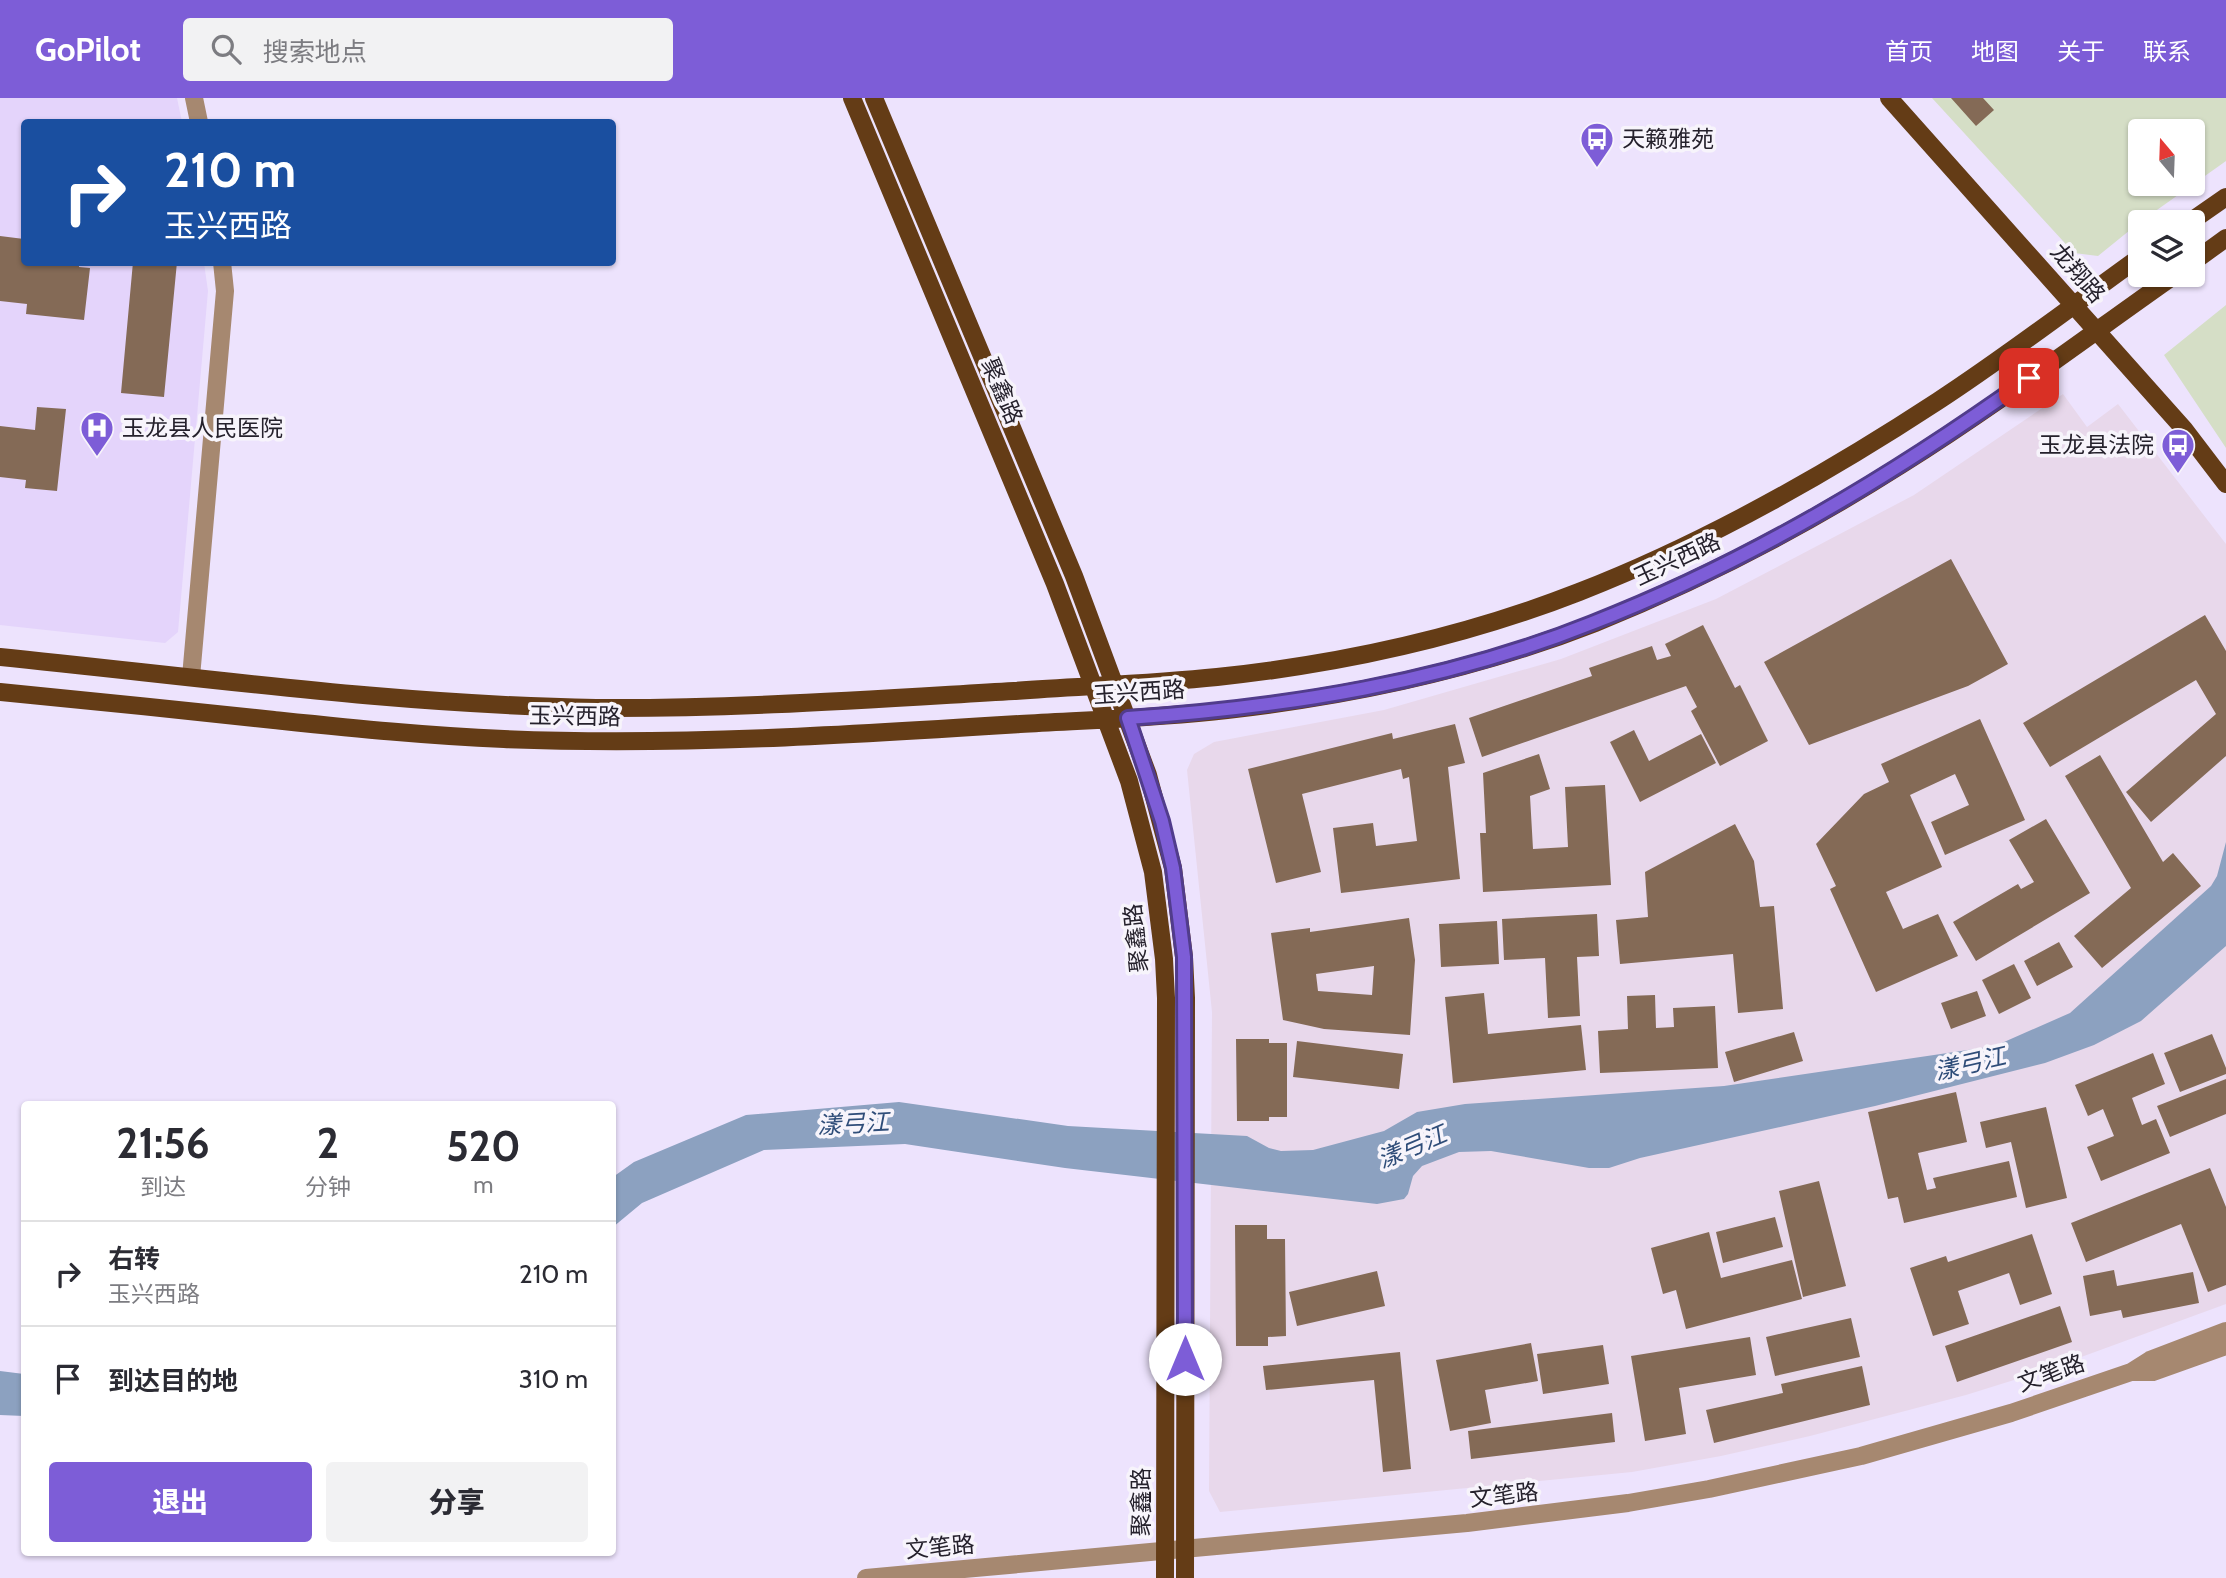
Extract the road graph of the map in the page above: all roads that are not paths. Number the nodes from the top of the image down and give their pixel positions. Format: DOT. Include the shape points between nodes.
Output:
graph roads {
  1 [pos="194,98"];
  2 [pos="852,98"];
  3 [pos="874,98"];
  4 [pos="1889,98"];
  5 [pos="198,119"];
  6 [pos="2226,197"];
  7 [pos="2205,212"];
  8 [pos="2226,239"];
  9 [pos="2205,254"];
  10 [pos="222,266"];
  11 [pos="2128,266"];
  12 [pos="2158,287"];
  13 [pos="2073,305"];
  14 [pos="2096,331"];
  15 [pos="2226,484"];
  16 [pos="0,657"];
  17 [pos="191,677"];
  18 [pos="1116,685"];
  19 [pos="1094,686"];
  20 [pos="0,692"];
  21 [pos="1128,718"];
  22 [pos="1107,719"];
  23 [pos="2226,1331"];
  24 [pos="2226,1346"];
  25 [pos="2131,1373"];
  26 [pos="1185,1549"];
  27 [pos="1165,1550"];
  28 [pos="895,1577"];
  29 [pos="866,1578"];
  30 [pos="1165,1578"];
  31 [pos="1185,1578"];
  1 -- 5 [label="street"];
  2 -- 19 [label="main road, 聚鑫路" via="1022,501"];
  3 -- 18 [label="main road, 聚鑫路"];
  4 -- 13 [label="main road, 龙翔路"];
  6 -- 7 [label="main road"];
  8 -- 9 [label="main road"];
  10 -- 17 [label="street" via="225,291"];
  11 -- 13 [label="main road, 玉兴西路"];
  12 -- 14 [label="main road, 玉兴西路"];
  13 -- 14 [label="main road, 龙翔路"];
  13 -- 18 [label="main road, 玉兴西路" via="1943,397 1822,473 1701,538 1579,592 1461,630 1341,659 1219,677"];
  14 -- 15 [label="main road, 龙翔路"];
  14 -- 21 [label="main road, 玉兴西路" via="1963,425 1840,502 1716,568 1591,624 1471,663 1347,692 1222,711"];
  16 -- 17 [label="main road, 玉兴西路"];
  17 -- 19 [label="main road, 玉兴西路" via="409,699 595,708 785,705"];
  18 -- 19 [label="main road, 玉兴西路"];
  18 -- 21 [label="main road, 聚鑫路"];
  19 -- 22 [label="main road, 聚鑫路"];
  20 -- 22 [label="main road, 玉兴西路" via="406,733 594,741 786,739"];
  21 -- 22 [label="main road, 玉兴西路"];
  21 -- 26 [label="main road, 聚鑫路" via="1162,821 1180,917 1186,998"];
  22 -- 27 [label="main road, 聚鑫路" via="1143,826 1160,919 1166,998"];
  23 -- 25 [label="street, 文笔路" via="2151,1360"];
  24 -- 25 [label="street, 文笔路" via="2154,1373"];
  25 -- 26 [label="street, 文笔路" via="1861,1456 1709,1489 1548,1515"];
  26 -- 27 [label="street, 文笔路"];
  26 -- 31 [label="main road, 聚鑫路"];
  27 -- 28 [label="street, 文笔路"];
  27 -- 30 [label="main road, 聚鑫路"];
  28 -- 29 [label="street, 文笔路"];
}
